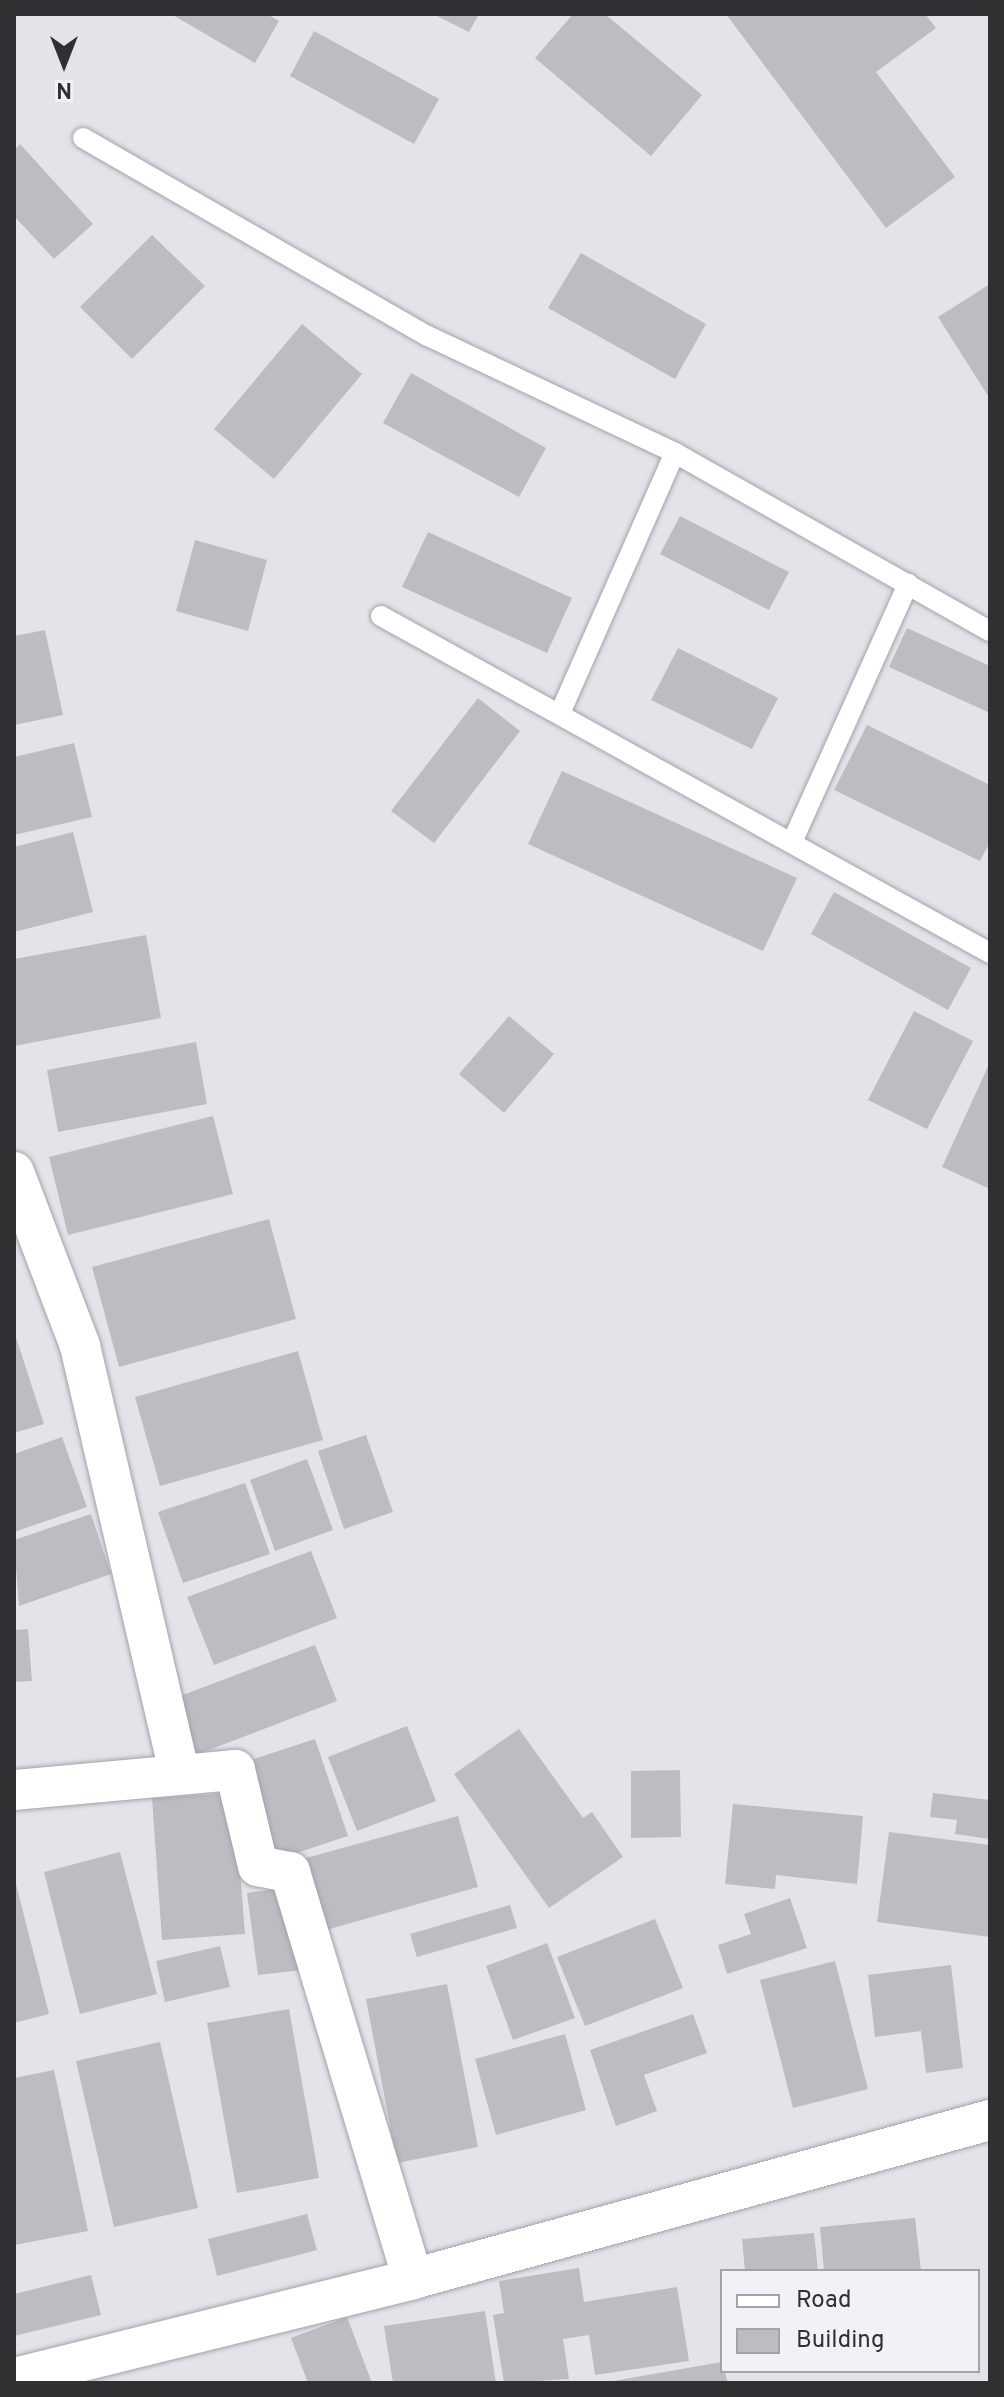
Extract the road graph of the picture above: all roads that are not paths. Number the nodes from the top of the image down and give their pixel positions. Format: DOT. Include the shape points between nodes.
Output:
graph roads {
  1 [pos="83,138"];
  2 [pos="675,453"];
  3 [pos="908,584"];
  4 [pos="381,616"];
  5 [pos="990,631"];
  6 [pos="561,711"];
  7 [pos="793,840"];
  8 [pos="990,953"];
  9 [pos="14,1172"];
  10 [pos="179,1772"];
  11 [pos="14,1790"];
  12 [pos="990,2120"];
  13 [pos="413,2279"];
  14 [pos="14,2378"];
  1 -- 2 [label="lane" via="428,336"];
  2 -- 3 [label="lane"];
  2 -- 6 [label="lane"];
  3 -- 5 [label="lane"];
  3 -- 7 [label="lane"];
  4 -- 6 [label="lane"];
  6 -- 7 [label="lane"];
  7 -- 8 [label="lane"];
  9 -- 10 [label="street" via="80,1346"];
  10 -- 11 [label="street"];
  10 -- 13 [label="street" via="235,1770 258,1866 290,1872"];
  12 -- 13 [label="street"];
  13 -- 14 [label="street"];
}
